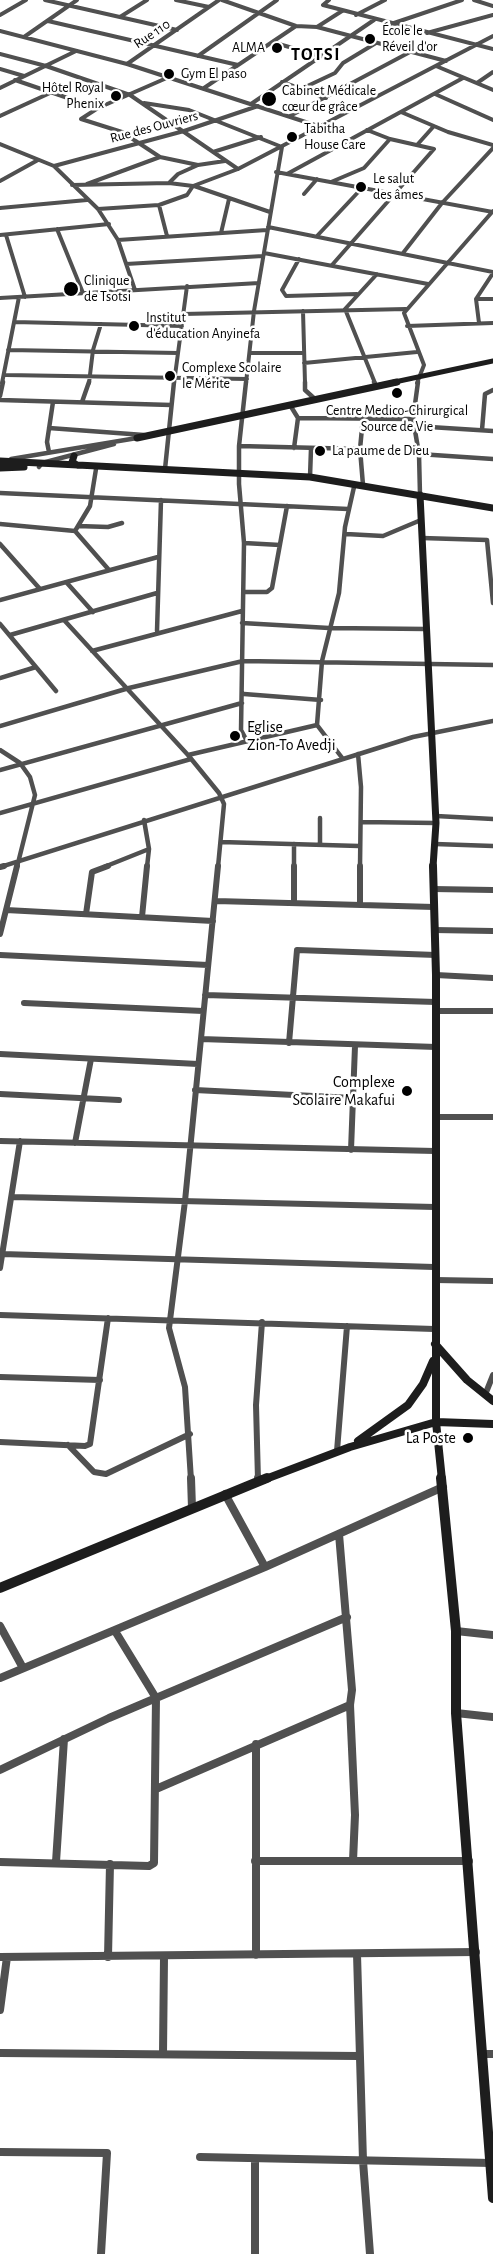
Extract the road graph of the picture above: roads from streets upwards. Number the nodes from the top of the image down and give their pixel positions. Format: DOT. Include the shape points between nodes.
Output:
graph roads {
  1 [pos="26,0"];
  2 [pos="45,0"];
  3 [pos="77,0"];
  4 [pos="147,0"];
  5 [pos="176,0"];
  6 [pos="220,0"];
  7 [pos="277,0"];
  8 [pos="329,0"];
  9 [pos="385,0"];
  10 [pos="462,0"];
  11 [pos="474,0"];
  12 [pos="70,5"];
  13 [pos="493,6"];
  14 [pos="209,8"];
  15 [pos="342,11"];
  16 [pos="258,12"];
  17 [pos="2,13"];
  18 [pos="356,15"];
  19 [pos="493,15"];
  20 [pos="120,17"];
  21 [pos="374,20"];
  22 [pos="48,21"];
  23 [pos="391,24"];
  24 [pos="296,26"];
  25 [pos="317,27"];
  26 [pos="177,30"];
  27 [pos="0,31"];
  28 [pos="425,34"];
  29 [pos="350,36"];
  30 [pos="493,36"];
  31 [pos="24,37"];
  32 [pos="272,42"];
  33 [pos="376,43"];
  34 [pos="476,45"];
  35 [pos="153,46"];
  36 [pos="493,49"];
  37 [pos="76,51"];
  38 [pos="410,51"];
  39 [pos="0,54"];
  40 [pos="198,56"];
  41 [pos="320,56"];
  42 [pos="446,61"];
  43 [pos="127,64"];
  44 [pos="238,65"];
  45 [pos="46,66"];
  46 [pos="436,66"];
  47 [pos="0,69"];
  48 [pos="493,72"];
  49 [pos="24,76"];
  50 [pos="170,76"];
  51 [pos="463,78"];
  52 [pos="15,80"];
  53 [pos="282,82"];
  54 [pos="477,83"];
  55 [pos="0,88"];
  56 [pos="204,88"];
  57 [pos="301,89"];
  58 [pos="493,90"];
  59 [pos="51,92"];
  60 [pos="435,94"];
  61 [pos="130,95"];
  62 [pos="326,98"];
  63 [pos="142,103"];
  64 [pos="251,104"];
  65 [pos="258,106"];
  66 [pos="98,108"];
  67 [pos="401,112"];
  68 [pos="0,116"];
  69 [pos="290,116"];
  70 [pos="217,119"];
  71 [pos="493,120"];
  72 [pos="434,126"];
  73 [pos="321,127"];
  74 [pos="367,130"];
  75 [pos="184,131"];
  76 [pos="261,137"];
  77 [pos="390,139"];
  78 [pos="139,143"];
  79 [pos="1,145"];
  80 [pos="417,145"];
  81 [pos="282,147"];
  82 [pos="493,147"];
  83 [pos="213,152"];
  84 [pos="160,157"];
  85 [pos="38,160"];
  86 [pos="226,161"];
  87 [pos="198,165"];
  88 [pos="54,166"];
  89 [pos="238,169"];
  90 [pos="276,172"];
  91 [pos="287,174"];
  92 [pos="317,179"];
  93 [pos="0,181"];
  94 [pos="330,182"];
  95 [pos="169,183"];
  96 [pos="72,185"];
  97 [pos="82,186"];
  98 [pos="193,186"];
  99 [pos="362,188"];
  100 [pos="304,194"];
  101 [pos="397,194"];
  102 [pos="230,199"];
  103 [pos="87,200"];
  104 [pos="442,203"];
  105 [pos="159,205"];
  106 [pos="0,208"];
  107 [pos="98,209"];
  108 [pos="270,212"];
  109 [pos="493,212"];
  110 [pos="109,224"];
  111 [pos="57,229"];
  112 [pos="267,229"];
  113 [pos="221,232"];
  114 [pos="3,235"];
  115 [pos="167,236"];
  116 [pos="317,236"];
  117 [pos="118,240"];
  118 [pos="352,243"];
  119 [pos="403,253"];
  120 [pos="263,254"];
  121 [pos="299,259"];
  122 [pos="446,262"];
  123 [pos="126,264"];
  124 [pos="332,265"];
  125 [pos="493,273"];
  126 [pos="377,274"];
  127 [pos="259,283"];
  128 [pos="428,284"];
  129 [pos="187,286"];
  130 [pos="135,290"];
  131 [pos="83,293"];
  132 [pos="357,294"];
  133 [pos="22,297"];
  134 [pos="0,298"];
  135 [pos="493,298"];
  136 [pos="476,299"];
  137 [pos="345,309"];
  138 [pos="406,309"];
  139 [pos="254,311"];
  140 [pos="303,311"];
  141 [pos="183,314"];
  142 [pos="14,322"];
  143 [pos="479,323"];
  144 [pos="493,323"];
  145 [pos="101,324"];
  146 [pos="182,326"];
  147 [pos="407,326"];
  148 [pos="8,350"];
  149 [pos="93,350"];
  150 [pos="417,352"];
  151 [pos="178,353"];
  152 [pos="251,353"];
  153 [pos="303,353"];
  154 [pos="365,357"];
  155 [pos="492,362"];
  156 [pos="304,363"];
  157 [pos="6,375"];
  158 [pos="91,377"];
  159 [pos="418,378"];
  160 [pos="247,379"];
  161 [pos="174,380"];
  162 [pos="376,386"];
  163 [pos="493,390"];
  164 [pos="0,398"];
  165 [pos="316,400"];
  166 [pos="53,402"];
  167 [pos="82,402"];
  168 [pos="171,405"];
  169 [pos="290,405"];
  170 [pos="242,415"];
  171 [pos="298,418"];
  172 [pos="363,418"];
  173 [pos="413,419"];
  174 [pos="414,426"];
  175 [pos="49,428"];
  176 [pos="167,430"];
  177 [pos="482,430"];
  178 [pos="493,430"];
  179 [pos="146,435"];
  180 [pos="137,438"];
  181 [pos="239,446"];
  182 [pos="294,448"];
  183 [pos="311,449"];
  184 [pos="360,449"];
  185 [pos="49,452"];
  186 [pos="418,454"];
  187 [pos="32,456"];
  188 [pos="74,456"];
  189 [pos="493,459"];
  190 [pos="0,461"];
  191 [pos="22,465"];
  192 [pos="41,465"];
  193 [pos="77,465"];
  194 [pos="0,468"];
  195 [pos="96,469"];
  196 [pos="165,470"];
  197 [pos="239,475"];
  198 [pos="310,477"];
  199 [pos="363,485"];
  200 [pos="354,487"];
  201 [pos="0,493"];
  202 [pos="419,497"];
  203 [pos="89,498"];
  204 [pos="161,500"];
  205 [pos="241,504"];
  206 [pos="287,506"];
  207 [pos="348,509"];
  208 [pos="493,510"];
  209 [pos="421,520"];
  210 [pos="122,523"];
  211 [pos="0,524"];
  212 [pos="77,528"];
  213 [pos="346,534"];
  214 [pos="422,538"];
  215 [pos="490,540"];
  216 [pos="244,543"];
  217 [pos="0,544"];
  218 [pos="280,545"];
  219 [pos="158,557"];
  220 [pos="109,570"];
  221 [pos="491,574"];
  222 [pos="67,583"];
  223 [pos="40,589"];
  224 [pos="244,592"];
  225 [pos="157,593"];
  226 [pos="0,600"];
  227 [pos="493,603"];
  228 [pos="242,611"];
  229 [pos="93,612"];
  230 [pos="64,620"];
  231 [pos="242,623"];
  232 [pos="0,624"];
  233 [pos="329,628"];
  234 [pos="426,629"];
  235 [pos="157,632"];
  236 [pos="10,635"];
  237 [pos="92,651"];
  238 [pos="243,661"];
  239 [pos="322,661"];
  240 [pos="429,665"];
  241 [pos="493,665"];
  242 [pos="36,667"];
  243 [pos="0,678"];
  244 [pos="129,688"];
  245 [pos="56,691"];
  246 [pos="244,694"];
  247 [pos="321,700"];
  248 [pos="242,703"];
  249 [pos="493,721"];
  250 [pos="160,725"];
  251 [pos="317,725"];
  252 [pos="0,726"];
  253 [pos="430,734"];
  254 [pos="247,741"];
  255 [pos="0,750"];
  256 [pos="358,754"];
  257 [pos="189,757"];
  258 [pos="343,759"];
  259 [pos="20,764"];
  260 [pos="0,770"];
  261 [pos="221,797"];
  262 [pos="33,804"];
  263 [pos="0,813"];
  264 [pos="320,818"];
  265 [pos="493,819"];
  266 [pos="144,820"];
  267 [pos="436,820"];
  268 [pos="361,822"];
  269 [pos="221,842"];
  270 [pos="294,844"];
  271 [pos="435,844"];
  272 [pos="320,845"];
  273 [pos="359,846"];
  274 [pos="493,846"];
  275 [pos="149,849"];
  276 [pos="17,861"];
  277 [pos="0,867"];
  278 [pos="433,889"];
  279 [pos="493,890"];
  280 [pos="216,901"];
  281 [pos="294,902"];
  282 [pos="360,905"];
  283 [pos="434,907"];
  284 [pos="6,910"];
  285 [pos="86,914"];
  286 [pos="142,917"];
  287 [pos="2,919"];
  288 [pos="213,921"];
  289 [pos="434,930"];
  290 [pos="493,930"];
  291 [pos="0,934"];
  292 [pos="0,955"];
  293 [pos="436,955"];
  294 [pos="208,965"];
  295 [pos="436,975"];
  296 [pos="493,978"];
  297 [pos="205,995"];
  298 [pos="293,997"];
  299 [pos="24,1003"];
  300 [pos="436,1006"];
  301 [pos="202,1011"];
  302 [pos="493,1011"];
  303 [pos="201,1039"];
  304 [pos="289,1043"];
  305 [pos="355,1046"];
  306 [pos="436,1047"];
  307 [pos="0,1054"];
  308 [pos="91,1059"];
  309 [pos="198,1064"];
  310 [pos="195,1090"];
  311 [pos="0,1094"];
  312 [pos="353,1098"];
  313 [pos="81,1099"];
  314 [pos="118,1100"];
  315 [pos="435,1117"];
  316 [pos="493,1118"];
  317 [pos="0,1141"];
  318 [pos="20,1141"];
  319 [pos="75,1143"];
  320 [pos="189,1147"];
  321 [pos="351,1150"];
  322 [pos="435,1152"];
  323 [pos="12,1197"];
  324 [pos="185,1201"];
  325 [pos="435,1207"];
  326 [pos="2,1254"];
  327 [pos="177,1259"];
  328 [pos="434,1267"];
  329 [pos="0,1268"];
  330 [pos="435,1280"];
  331 [pos="493,1281"];
  332 [pos="0,1315"];
  333 [pos="108,1318"];
  334 [pos="170,1318"];
  335 [pos="262,1322"];
  336 [pos="346,1326"];
  337 [pos="434,1329"];
  338 [pos="435,1344"];
  339 [pos="435,1358"];
  340 [pos="493,1375"];
  341 [pos="0,1377"];
  342 [pos="100,1380"];
  343 [pos="489,1398"];
  344 [pos="436,1422"];
  345 [pos="493,1424"];
  346 [pos="190,1434"];
  347 [pos="0,1442"];
  348 [pos="68,1445"];
  349 [pos="350,1447"];
  350 [pos="337,1451"];
  351 [pos="258,1481"];
  352 [pos="444,1487"];
  353 [pos="225,1494"];
  354 [pos="192,1508"];
  355 [pos="339,1534"];
  356 [pos="265,1567"];
  357 [pos="0,1588"];
  358 [pos="347,1617"];
  359 [pos="0,1626"];
  360 [pos="115,1631"];
  361 [pos="456,1631"];
  362 [pos="493,1635"];
  363 [pos="23,1668"];
  364 [pos="0,1678"];
  365 [pos="156,1698"];
  366 [pos="350,1705"];
  367 [pos="456,1713"];
  368 [pos="493,1716"];
  369 [pos="63,1739"];
  370 [pos="256,1744"];
  371 [pos="0,1770"];
  372 [pos="156,1789"];
  373 [pos="353,1861"];
  374 [pos="470,1861"];
  375 [pos="0,1862"];
  376 [pos="56,1862"];
  377 [pos="255,1862"];
  378 [pos="110,1864"];
  379 [pos="476,1952"];
  380 [pos="357,1954"];
  381 [pos="256,1955"];
  382 [pos="4,1957"];
  383 [pos="108,1957"];
  384 [pos="164,1957"];
  385 [pos="0,2010"];
  386 [pos="0,2053"];
  387 [pos="163,2054"];
  388 [pos="488,2054"];
  389 [pos="359,2056"];
  390 [pos="0,2152"];
  391 [pos="200,2157"];
  392 [pos="255,2160"];
  393 [pos="363,2161"];
  394 [pos="491,2163"];
  395 [pos="493,2198"];
  396 [pos="101,2254"];
  397 [pos="255,2254"];
  398 [pos="370,2254"];
  1 -- 17 [label="street"];
  2 -- 12 [label="street"];
  3 -- 12 [label="street"];
  4 -- 20 [label="street"];
  5 -- 14 [label="street"];
  6 -- 14 [label="street, Rue 110"];
  6 -- 16 [label="street"];
  7 -- 16 [label="street"];
  8 -- 15 [label="street" via="323,5"];
  9 -- 18 [label="street"];
  10 -- 23 [label="street"];
  11 -- 13 [label="street"];
  12 -- 20 [label="street"];
  12 -- 22 [label="street"];
  14 -- 26 [label="street, Rue 110"];
  15 -- 18 [label="street"];
  15 -- 25 [label="street"];
  16 -- 24 [label="street"];
  16 -- 40 [label="street"];
  18 -- 21 [label="street"];
  19 -- 28 [label="street"];
  20 -- 26 [label="street"];
  21 -- 23 [label="street"];
  21 -- 29 [label="street"];
  22 -- 31 [label="street"];
  22 -- 35 [label="street"];
  23 -- 28 [label="street"];
  24 -- 25 [label="street"];
  24 -- 32 [label="street"];
  25 -- 29 [label="street"];
  26 -- 35 [label="street, Rue 110"];
  27 -- 31 [label="street"];
  28 -- 34 [label="street"];
  29 -- 33 [label="street"];
  29 -- 41 [label="street"];
  30 -- 34 [label="street"];
  31 -- 37 [label="street"];
  32 -- 41 [label="street"];
  32 -- 44 [label="street"];
  33 -- 38 [label="street"];
  33 -- 57 [label="street" via="343,63 335,73"];
  34 -- 36 [label="street"];
  34 -- 42 [label="street"];
  35 -- 40 [label="street"];
  35 -- 43 [label="street, Rue 110"];
  37 -- 43 [label="street"];
  37 -- 45 [label="street"];
  38 -- 42 [label="street"];
  38 -- 62 [label="street"];
  39 -- 45 [label="street"];
  40 -- 44 [label="street"];
  41 -- 53 [label="street"];
  42 -- 46 [label="street"];
  43 -- 50 [label="street"];
  44 -- 56 [label="street"];
  45 -- 49 [label="street"];
  45 -- 61 [label="street"];
  46 -- 51 [label="street"];
  46 -- 73 [label="street"];
  47 -- 49 [label="street"];
  48 -- 54 [label="street"];
  49 -- 52 [label="street"];
  50 -- 56 [label="street"];
  50 -- 61 [label="street"];
  51 -- 54 [label="street"];
  51 -- 60 [label="street"];
  52 -- 55 [label="street"];
  52 -- 59 [label="street"];
  53 -- 57 [label="street"];
  53 -- 64 [label="street"];
  54 -- 58 [label="street"];
  56 -- 64 [label="street"];
  57 -- 62 [label="street"];
  59 -- 66 [label="street"];
  59 -- 68 [label="street"];
  60 -- 67 [label="street"];
  60 -- 71 [label="street"];
  61 -- 63 [label="street"];
  61 -- 66 [label="street"];
  62 -- 69 [label="street"];
  63 -- 70 [label="street"];
  63 -- 75 [label="street"];
  64 -- 65 [label="street"];
  65 -- 69 [label="street"];
  65 -- 70 [label="street, Rue des Ouvriers"];
  66 -- 78 [label="street" via="81,120 119,131"];
  67 -- 72 [label="street"];
  67 -- 74 [label="street"];
  69 -- 73 [label="street"];
  70 -- 75 [label="street, Rue des Ouvriers"];
  70 -- 76 [label="street"];
  72 -- 80 [label="street"];
  72 -- 82 [label="street"];
  73 -- 81 [label="street"];
  74 -- 77 [label="street"];
  74 -- 91 [label="street"];
  75 -- 78 [label="street, Rue des Ouvriers"];
  75 -- 83 [label="street"];
  76 -- 81 [label="street"];
  76 -- 83 [label="street"];
  77 -- 80 [label="street"];
  77 -- 94 [label="street" via="364,168"];
  78 -- 84 [label="street"];
  78 -- 88 [label="street, Rue des Ouvriers"];
  79 -- 85 [label="street"];
  80 -- 101 [label="street" via="434,149"];
  81 -- 89 [label="street"];
  81 -- 90 [label="street"];
  82 -- 104 [label="street"];
  83 -- 86 [label="street"];
  84 -- 87 [label="street"];
  84 -- 97 [label="street"];
  85 -- 88 [label="street"];
  85 -- 93 [label="street"];
  86 -- 87 [label="street"];
  86 -- 89 [label="street"];
  87 -- 95 [label="street"];
  88 -- 96 [label="street"];
  89 -- 98 [label="street"];
  90 -- 91 [label="street"];
  90 -- 108 [label="street"];
  91 -- 92 [label="street"];
  92 -- 94 [label="street"];
  92 -- 100 [label="street"];
  94 -- 99 [label="street"];
  95 -- 97 [label="street"];
  95 -- 98 [label="street"];
  96 -- 97 [label="street"];
  96 -- 103 [label="street"];
  98 -- 102 [label="street"];
  98 -- 105 [label="street" via="190,193"];
  99 -- 101 [label="street"];
  99 -- 116 [label="street"];
  101 -- 104 [label="street"];
  101 -- 118 [label="street"];
  102 -- 108 [label="street"];
  102 -- 113 [label="street"];
  103 -- 106 [label="street"];
  103 -- 107 [label="street"];
  104 -- 109 [label="street"];
  104 -- 119 [label="street"];
  105 -- 107 [label="street"];
  105 -- 115 [label="street"];
  107 -- 110 [label="street"];
  108 -- 112 [label="street"];
  109 -- 122 [label="street"];
  110 -- 111 [label="street"];
  110 -- 117 [label="street"];
  111 -- 114 [label="street"];
  111 -- 131 [label="street"];
  112 -- 113 [label="street"];
  112 -- 116 [label="street"];
  112 -- 120 [label="street"];
  113 -- 115 [label="street"];
  114 -- 133 [label="street"];
  115 -- 117 [label="street"];
  116 -- 118 [label="street"];
  117 -- 123 [label="street"];
  118 -- 119 [label="street"];
  118 -- 124 [label="street"];
  119 -- 122 [label="street"];
  120 -- 121 [label="street"];
  120 -- 123 [label="street"];
  120 -- 127 [label="street"];
  121 -- 124 [label="street"];
  121 -- 132 [label="street" via="282,290 286,296"];
  122 -- 125 [label="street"];
  122 -- 128 [label="street"];
  123 -- 130 [label="street"];
  124 -- 126 [label="street"];
  125 -- 136 [label="street"];
  126 -- 128 [label="street"];
  126 -- 132 [label="street"];
  127 -- 129 [label="street"];
  127 -- 139 [label="street"];
  128 -- 138 [label="street"];
  129 -- 130 [label="street"];
  129 -- 141 [label="street"];
  130 -- 131 [label="street"];
  131 -- 133 [label="street"];
  132 -- 137 [label="street"];
  133 -- 134 [label="street"];
  133 -- 142 [label="street"];
  135 -- 136 [label="street"];
  136 -- 143 [label="street"];
  137 -- 138 [label="street"];
  137 -- 140 [label="street"];
  137 -- 154 [label="street"];
  138 -- 147 [label="street"];
  139 -- 140 [label="street"];
  139 -- 141 [label="street"];
  139 -- 152 [label="street"];
  140 -- 153 [label="street"];
  141 -- 146 [label="street"];
  142 -- 145 [label="street"];
  142 -- 148 [label="street"];
  143 -- 144 [label="street"];
  143 -- 147 [label="street"];
  145 -- 146 [label="street"];
  145 -- 149 [label="street"];
  146 -- 151 [label="street"];
  147 -- 150 [label="street"];
  148 -- 149 [label="street"];
  148 -- 157 [label="street"];
  149 -- 151 [label="street"];
  149 -- 158 [label="street"];
  150 -- 154 [label="street"];
  150 -- 159 [label="street" via="424,369"];
  151 -- 161 [label="street"];
  152 -- 153 [label="street"];
  152 -- 160 [label="street"];
  153 -- 156 [label="street"];
  154 -- 156 [label="street"];
  154 -- 162 [label="street"];
  155 -- 159 [label="street"];
  156 -- 165 [label="street" via="305,390"];
  157 -- 158 [label="street"];
  157 -- 164 [label="street"];
  158 -- 161 [label="street"];
  158 -- 167 [label="street"];
  159 -- 162 [label="street"];
  159 -- 173 [label="street"];
  160 -- 161 [label="street"];
  160 -- 170 [label="street"];
  161 -- 168 [label="street"];
  162 -- 165 [label="street"];
  163 -- 177 [label="street" via="484,394"];
  164 -- 166 [label="street"];
  165 -- 169 [label="street"];
  166 -- 167 [label="street"];
  166 -- 175 [label="street"];
  167 -- 168 [label="street"];
  168 -- 176 [label="street"];
  169 -- 170 [label="street"];
  169 -- 171 [label="street"];
  170 -- 176 [label="street"];
  170 -- 181 [label="street"];
  171 -- 172 [label="street"];
  171 -- 182 [label="street"];
  172 -- 173 [label="street"];
  172 -- 184 [label="street"];
  173 -- 174 [label="street"];
  174 -- 177 [label="street"];
  174 -- 186 [label="street"];
  175 -- 179 [label="street"];
  175 -- 185 [label="street"];
  176 -- 179 [label="street"];
  176 -- 196 [label="street"];
  177 -- 178 [label="street"];
  179 -- 180 [label="street"];
  180 -- 185 [label="street"];
  180 -- 188 [label="street"];
  181 -- 182 [label="street"];
  181 -- 197 [label="street"];
  182 -- 183 [label="street"];
  183 -- 184 [label="street"];
  183 -- 198 [label="street"];
  184 -- 199 [label="street"];
  185 -- 187 [label="street"];
  186 -- 189 [label="street"];
  186 -- 202 [label="street"];
  187 -- 190 [label="street"];
  187 -- 191 [label="street"];
  188 -- 192 [label="street"];
  188 -- 193 [label="street"];
  190 -- 191 [label="street"];
  191 -- 192 [label="street"];
  191 -- 194 [label="street"];
  192 -- 193 [label="street"];
  192 -- 195 [label="street"];
  193 -- 196 [label="street"];
  195 -- 197 [label="street"];
  195 -- 203 [label="street"];
  196 -- 197 [label="street"];
  197 -- 198 [label="street"];
  197 -- 200 [label="street"];
  197 -- 205 [label="street"];
  198 -- 199 [label="street"];
  199 -- 202 [label="street"];
  200 -- 202 [label="street"];
  200 -- 207 [label="street"];
  201 -- 203 [label="street"];
  202 -- 208 [label="street"];
  202 -- 209 [label="street"];
  203 -- 204 [label="street"];
  203 -- 212 [label="street" via="90,506"];
  204 -- 205 [label="street"];
  204 -- 219 [label="street"];
  205 -- 206 [label="street"];
  205 -- 216 [label="street"];
  206 -- 207 [label="street"];
  206 -- 218 [label="street"];
  207 -- 213 [label="street"];
  209 -- 213 [label="street" via="383,536"];
  209 -- 214 [label="street"];
  210 -- 212 [label="street"];
  211 -- 212 [label="street"];
  212 -- 220 [label="street" via="79,538"];
  213 -- 233 [label="street" via="339,593"];
  214 -- 215 [label="street"];
  214 -- 234 [label="street"];
  215 -- 221 [label="street"];
  216 -- 218 [label="street"];
  216 -- 224 [label="street"];
  217 -- 223 [label="street"];
  218 -- 224 [label="street" via="272,588 267,592"];
  219 -- 220 [label="street"];
  219 -- 225 [label="street"];
  220 -- 222 [label="street"];
  221 -- 227 [label="street"];
  222 -- 223 [label="street"];
  222 -- 229 [label="street"];
  223 -- 226 [label="street"];
  224 -- 228 [label="street"];
  225 -- 229 [label="street"];
  225 -- 235 [label="street"];
  228 -- 231 [label="street"];
  228 -- 235 [label="street"];
  229 -- 230 [label="street"];
  230 -- 236 [label="street"];
  230 -- 237 [label="street"];
  231 -- 233 [label="street"];
  231 -- 238 [label="street"];
  232 -- 236 [label="street"];
  233 -- 234 [label="street"];
  233 -- 239 [label="street"];
  234 -- 240 [label="street"];
  235 -- 237 [label="street"];
  236 -- 242 [label="street"];
  237 -- 244 [label="street"];
  238 -- 239 [label="street"];
  238 -- 244 [label="street"];
  238 -- 246 [label="street"];
  239 -- 240 [label="street"];
  239 -- 247 [label="street"];
  240 -- 241 [label="street"];
  240 -- 253 [label="street"];
  242 -- 243 [label="street"];
  242 -- 245 [label="street"];
  244 -- 250 [label="street"];
  244 -- 252 [label="street"];
  246 -- 247 [label="street"];
  246 -- 248 [label="street"];
  247 -- 251 [label="street"];
  248 -- 250 [label="street"];
  248 -- 254 [label="street" via="241,730"];
  249 -- 253 [label="street"];
  250 -- 257 [label="street"];
  250 -- 259 [label="street"];
  251 -- 254 [label="street"];
  251 -- 258 [label="street"];
  253 -- 256 [label="street"];
  253 -- 267 [label="street"];
  254 -- 257 [label="street"];
  255 -- 259 [label="street"];
  256 -- 258 [label="street"];
  256 -- 268 [label="street"];
  257 -- 261 [label="street"];
  257 -- 262 [label="street"];
  258 -- 261 [label="street"];
  259 -- 260 [label="street"];
  259 -- 262 [label="street" via="34,787"];
  261 -- 266 [label="street"];
  261 -- 269 [label="street"];
  262 -- 263 [label="street"];
  262 -- 276 [label="street"];
  264 -- 272 [label="street"];
  265 -- 267 [label="street"];
  266 -- 275 [label="street"];
  266 -- 276 [label="street"];
  267 -- 268 [label="street"];
  267 -- 271 [label="street"];
  268 -- 273 [label="street"];
  269 -- 270 [label="street"];
  269 -- 280 [label="street"];
  270 -- 272 [label="street"];
  270 -- 281 [label="street"];
  271 -- 274 [label="street"];
  271 -- 278 [label="street"];
  272 -- 273 [label="street"];
  273 -- 282 [label="street"];
  275 -- 285 [label="street" via="92,872"];
  275 -- 286 [label="street"];
  276 -- 277 [label="street"];
  276 -- 284 [label="street"];
  278 -- 279 [label="street"];
  278 -- 283 [label="street"];
  280 -- 281 [label="street"];
  280 -- 288 [label="street"];
  281 -- 282 [label="street"];
  282 -- 283 [label="street"];
  283 -- 289 [label="street"];
  284 -- 285 [label="street"];
  284 -- 287 [label="street"];
  285 -- 286 [label="street"];
  286 -- 288 [label="street"];
  287 -- 291 [label="street"];
  288 -- 294 [label="street"];
  289 -- 290 [label="street"];
  289 -- 293 [label="street"];
  292 -- 294 [label="street"];
  293 -- 295 [label="street"];
  293 -- 298 [label="street" via="299,949 294,952"];
  294 -- 297 [label="street"];
  295 -- 296 [label="street"];
  295 -- 300 [label="street"];
  297 -- 298 [label="street"];
  297 -- 301 [label="street"];
  298 -- 300 [label="street"];
  298 -- 304 [label="street"];
  299 -- 301 [label="street"];
  300 -- 302 [label="street"];
  300 -- 306 [label="street"];
  301 -- 303 [label="street"];
  303 -- 304 [label="street"];
  303 -- 309 [label="street"];
  304 -- 305 [label="street"];
  305 -- 306 [label="street"];
  305 -- 312 [label="street"];
  306 -- 315 [label="street"];
  307 -- 308 [label="street"];
  308 -- 309 [label="street"];
  308 -- 313 [label="street"];
  309 -- 310 [label="street"];
  310 -- 312 [label="street"];
  310 -- 320 [label="street"];
  311 -- 313 [label="street"];
  312 -- 321 [label="street"];
  313 -- 314 [label="street"];
  313 -- 319 [label="street"];
  315 -- 316 [label="street"];
  315 -- 322 [label="street"];
  317 -- 318 [label="street"];
  318 -- 319 [label="street"];
  318 -- 323 [label="street"];
  319 -- 320 [label="street"];
  320 -- 321 [label="street"];
  320 -- 324 [label="street"];
  321 -- 322 [label="street"];
  322 -- 325 [label="street"];
  323 -- 324 [label="street"];
  323 -- 326 [label="street"];
  324 -- 325 [label="street"];
  324 -- 327 [label="street"];
  325 -- 328 [label="street"];
  326 -- 327 [label="street"];
  326 -- 329 [label="street"];
  327 -- 328 [label="street"];
  327 -- 334 [label="street"];
  328 -- 330 [label="street"];
  330 -- 331 [label="street"];
  330 -- 337 [label="street"];
  332 -- 333 [label="street"];
  333 -- 334 [label="street"];
  333 -- 342 [label="street"];
  334 -- 335 [label="street"];
  334 -- 346 [label="street" via="169,1328 185,1387"];
  335 -- 336 [label="street"];
  335 -- 351 [label="street" via="256,1405"];
  336 -- 337 [label="street"];
  336 -- 350 [label="street"];
  337 -- 338 [label="street"];
  338 -- 339 [label="street"];
  338 -- 343 [label="street"];
  339 -- 344 [label="street"];
  339 -- 349 [label="street" via="408,1405"];
  340 -- 343 [label="street"];
  341 -- 342 [label="street"];
  342 -- 348 [label="street" via="92,1441 85,1446"];
  344 -- 345 [label="street"];
  344 -- 349 [label="street"];
  344 -- 352 [label="street"];
  346 -- 348 [label="street" via="106,1474 94,1472"];
  346 -- 354 [label="street"];
  347 -- 348 [label="street"];
  349 -- 350 [label="street"];
  350 -- 351 [label="street"];
  351 -- 353 [label="street"];
  352 -- 355 [label="street"];
  352 -- 361 [label="street"];
  353 -- 354 [label="street"];
  353 -- 356 [label="street"];
  354 -- 357 [label="street"];
  355 -- 356 [label="street"];
  355 -- 358 [label="street"];
  356 -- 360 [label="street"];
  358 -- 365 [label="street"];
  358 -- 366 [label="street"];
  359 -- 363 [label="street"];
  360 -- 363 [label="street"];
  360 -- 365 [label="street"];
  361 -- 362 [label="street"];
  361 -- 367 [label="street"];
  363 -- 364 [label="street"];
  365 -- 369 [label="street"];
  365 -- 372 [label="street"];
  366 -- 370 [label="street"];
  366 -- 373 [label="street" via="355,1795"];
  367 -- 368 [label="street"];
  367 -- 374 [label="street"];
  369 -- 371 [label="street"];
  369 -- 376 [label="street"];
  370 -- 372 [label="street"];
  370 -- 377 [label="street"];
  372 -- 378 [label="street" via="154,1863"];
  373 -- 374 [label="street"];
  373 -- 377 [label="street"];
  374 -- 379 [label="street"];
  375 -- 376 [label="street"];
  376 -- 378 [label="street"];
  377 -- 381 [label="street"];
  378 -- 383 [label="street"];
  379 -- 380 [label="street"];
  379 -- 388 [label="street"];
  380 -- 381 [label="street"];
  380 -- 389 [label="street"];
  381 -- 384 [label="street"];
  382 -- 383 [label="street"];
  382 -- 385 [label="street"];
  383 -- 384 [label="street"];
  384 -- 387 [label="street"];
  386 -- 387 [label="street"];
  387 -- 389 [label="street"];
  388 -- 394 [label="street"];
  389 -- 393 [label="street"];
  390 -- 396 [label="street" via="107,2153"];
  391 -- 392 [label="street"];
  392 -- 393 [label="street"];
  392 -- 397 [label="street"];
  393 -- 394 [label="street"];
  393 -- 398 [label="street"];
  394 -- 395 [label="street"];
}
